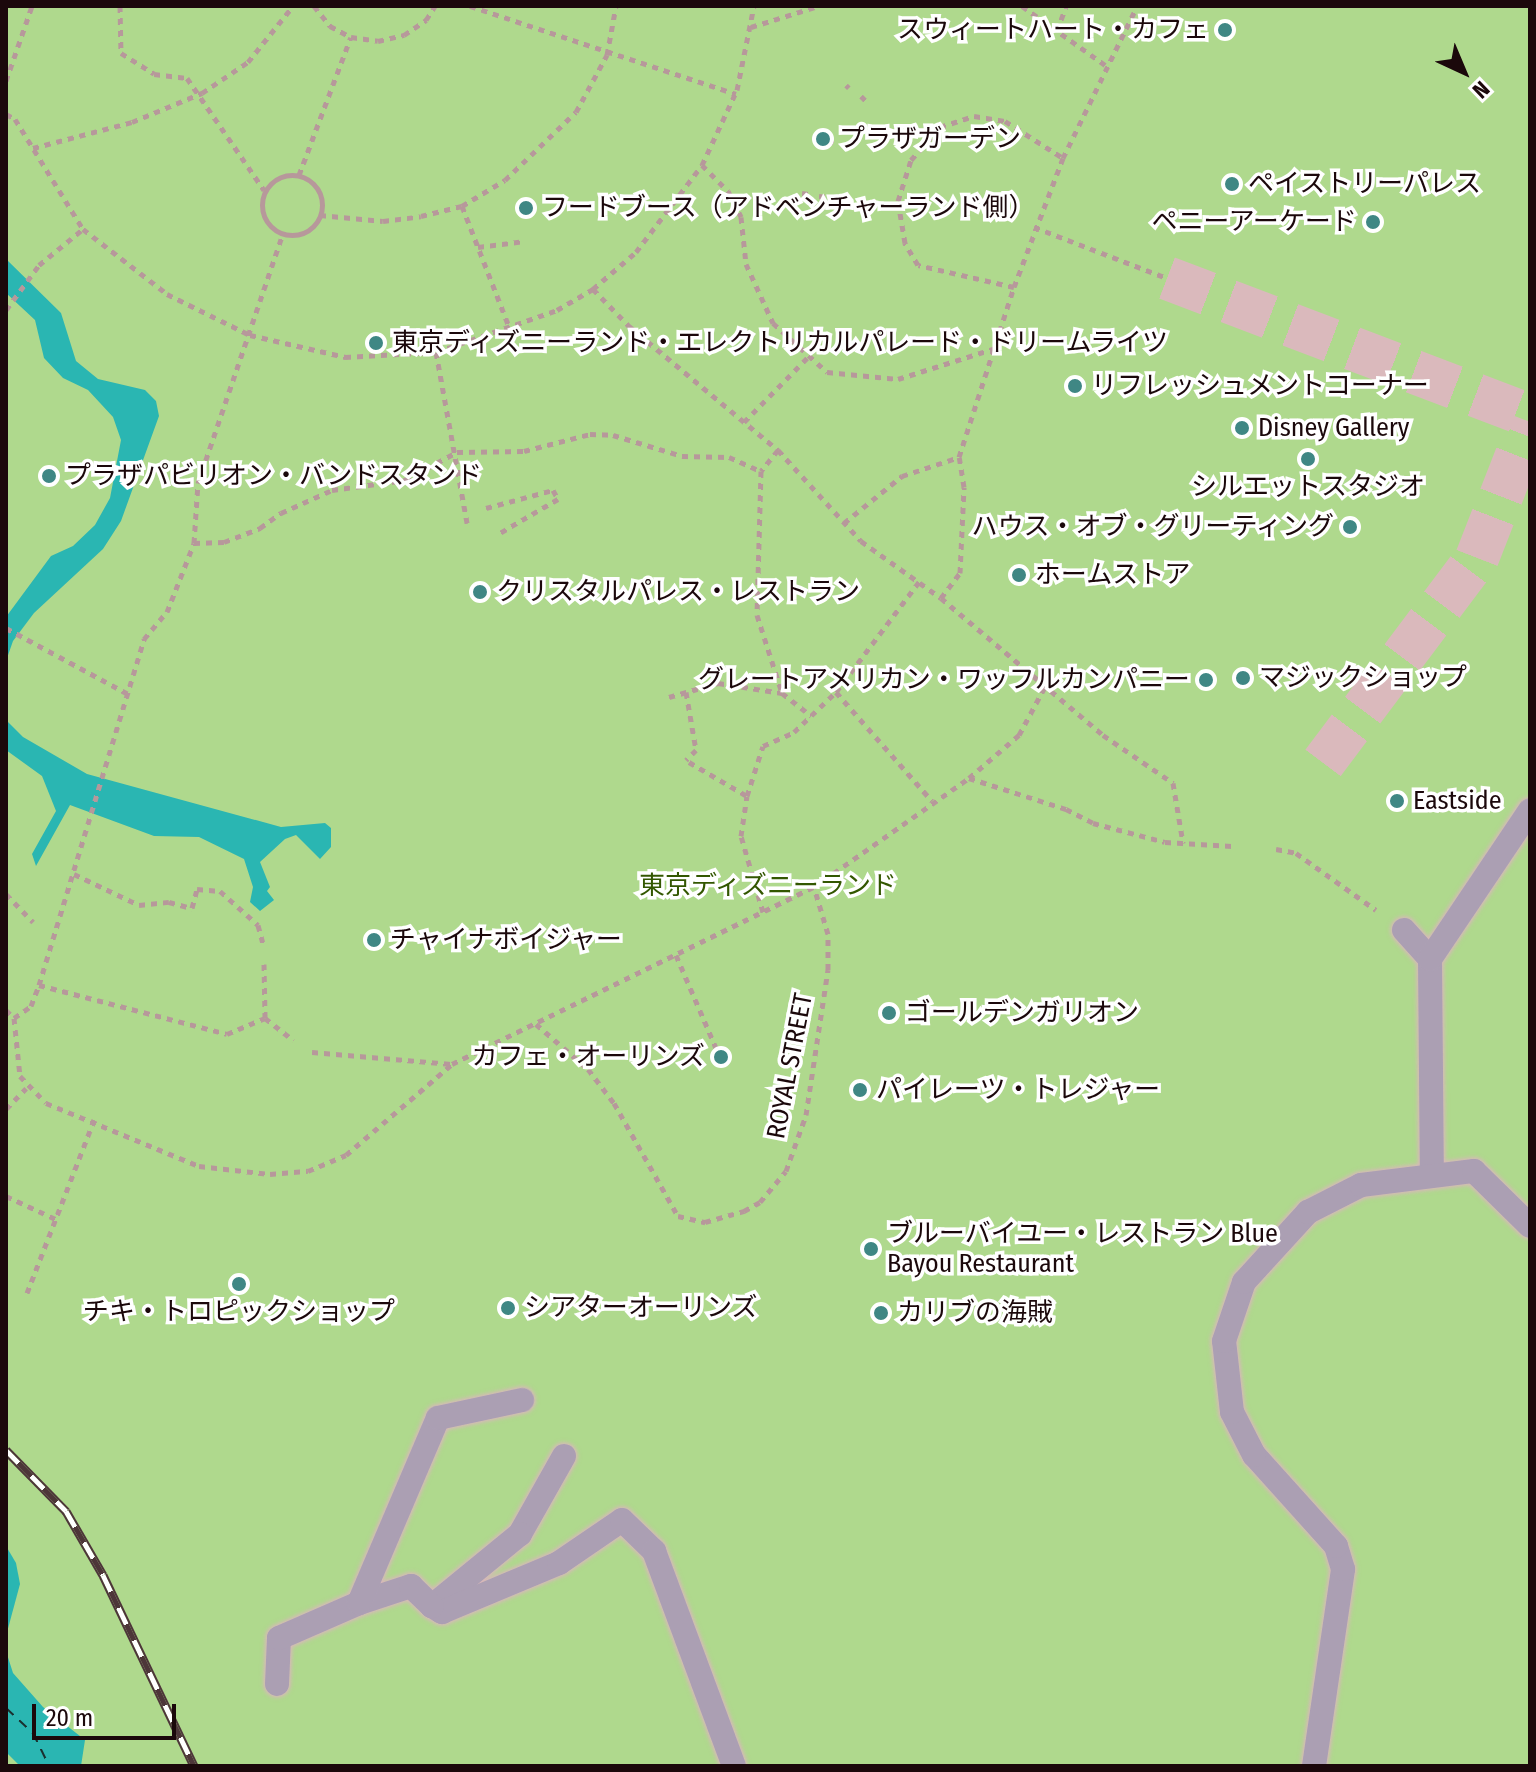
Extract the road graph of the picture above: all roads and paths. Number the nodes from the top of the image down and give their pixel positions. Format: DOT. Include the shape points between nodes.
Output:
graph roads {
  1 [pos="32,6"];
  2 [pos="120,6"];
  3 [pos="293,6"];
  4 [pos="314,6"];
  5 [pos="435,6"];
  6 [pos="470,6"];
  7 [pos="616,6"];
  8 [pos="754,6"];
  9 [pos="818,6"];
  10 [pos="1022,6"];
  11 [pos="1066,6"];
  12 [pos="1137,6"];
  13 [pos="750,27"];
  14 [pos="1057,31"];
  15 [pos="351,37"];
  16 [pos="607,55"];
  17 [pos="1105,65"];
  18 [pos="6,81"];
  19 [pos="202,93"];
  20 [pos="736,94"];
  21 [pos="6,114"];
  22 [pos="33,148"];
  23 [pos="1063,158"];
  24 [pos="702,165"];
  25 [pos="299,175"];
  26 [pos="264,190"];
  27 [pos="819,196"];
  28 [pos="827,197"];
  29 [pos="462,206"];
  30 [pos="320,215"];
  31 [pos="1034,227"];
  32 [pos="83,229"];
  33 [pos="283,234"];
  34 [pos="525,241"];
  35 [pos="478,247"];
  36 [pos="1167,278"];
  37 [pos="1014,287"];
  38 [pos="593,289"];
  39 [pos="6,310"];
  40 [pos="510,329"];
  41 [pos="250,335"];
  42 [pos="997,348"];
  43 [pos="436,352"];
  44 [pos="810,355"];
  45 [pos="744,422"];
  46 [pos="778,450"];
  47 [pos="457,452"];
  48 [pos="959,457"];
  49 [pos="761,471"];
  50 [pos="486,508"];
  51 [pos="467,523"];
  52 [pos="844,523"];
  53 [pos="498,534"];
  54 [pos="194,543"];
  55 [pos="919,582"];
  56 [pos="941,598"];
  57 [pos="6,628"];
  58 [pos="1047,683"];
  59 [pos="686,692"];
  60 [pos="836,692"];
  61 [pos="782,693"];
  62 [pos="130,695"];
  63 [pos="669,697"];
  64 [pos="811,716"];
  65 [pos="969,778"];
  66 [pos="747,796"];
  67 [pos="932,801"];
  68 [pos="1530,810"];
  69 [pos="1183,843"];
  70 [pos="1232,846"];
  71 [pos="1276,849"];
  72 [pos="74,874"];
  73 [pos="814,887"];
  74 [pos="6,894"];
  75 [pos="763,912"];
  76 [pos="33,922"];
  77 [pos="1404,930"];
  78 [pos="264,947"];
  79 [pos="676,955"];
  80 [pos="1430,959"];
  81 [pos="264,964"];
  82 [pos="39,985"];
  83 [pos="6,1010"];
  84 [pos="14,1018"];
  85 [pos="265,1018"];
  86 [pos="536,1024"];
  87 [pos="293,1040"];
  88 [pos="312,1052"];
  89 [pos="720,1057"];
  90 [pos="452,1064"];
  91 [pos="26,1088"];
  92 [pos="6,1109"];
  93 [pos="94,1120"];
  94 [pos="1432,1173"];
  95 [pos="6,1196"];
  96 [pos="58,1220"];
  97 [pos="1530,1226"];
  98 [pos="27,1293"];
  99 [pos="522,1400"];
  100 [pos="564,1456"];
  101 [pos="359,1603"];
  102 [pos="432,1606"];
  103 [pos="277,1684"];
  104 [pos="734,1766"];
  105 [pos="1314,1766"];
  1 -- 18 [label="path"];
  2 -- 19 [label="path" via="121,53 154,74 187,78"];
  3 -- 19 [label="path" via="248,62"];
  4 -- 15 [label="path" via="330,26"];
  5 -- 15 [label="path" via="426,20 404,35 378,41"];
  6 -- 16 [label="path"];
  7 -- 16 [label="path"];
  8 -- 13 [label="path"];
  9 -- 13 [label="path"];
  10 -- 14 [label="path"];
  11 -- 14 [label="path"];
  12 -- 17 [label="path"];
  13 -- 20 [label="path"];
  14 -- 17 [label="path"];
  15 -- 25 [label="path"];
  16 -- 20 [label="path"];
  16 -- 29 [label="path" via="576,112 536,156"];
  17 -- 23 [label="path"];
  19 -- 22 [label="path" via="132,122"];
  19 -- 26 [label="path"];
  20 -- 24 [label="path"];
  21 -- 22 [label="path"];
  22 -- 32 [label="path"];
  23 -- 31 [label="path"];
  23 -- 37 [label="path" via="1005,121 974,116 940,127 911,160 898,201 905,243 918,265"];
  24 -- 38 [label="path" via="636,252"];
  24 -- 44 [label="path" via="728,191 741,217 746,264 773,323"];
  25 -- 26 [label="path" via="280,176"];
  25 -- 30 [label="path" via="319,190"];
  26 -- 33 [label="path" via="266,222"];
  27 -- 28 [label="path"];
  29 -- 30 [label="path" via="383,221"];
  29 -- 35 [label="path"];
  30 -- 33 [label="path" via="307,231"];
  31 -- 36 [label="path"];
  31 -- 37 [label="path"];
  32 -- 39 [label="path" via="39,265"];
  32 -- 41 [label="path" via="167,294"];
  33 -- 41 [label="path"];
  34 -- 35 [label="path"];
  35 -- 40 [label="path"];
  37 -- 42 [label="path"];
  38 -- 40 [label="path"];
  38 -- 45 [label="path"];
  40 -- 43 [label="path"];
  41 -- 43 [label="path" via="345,357"];
  41 -- 54 [label="path" via="198,483"];
  42 -- 44 [label="path" via="898,379 827,372"];
  42 -- 48 [label="path"];
  43 -- 47 [label="path"];
  44 -- 45 [label="path"];
  45 -- 46 [label="path"];
  46 -- 49 [label="path"];
  46 -- 52 [label="path"];
  47 -- 49 [label="path" via="524,451 590,434 613,435 650,450 729,457"];
  47 -- 51 [label="path"];
  47 -- 54 [label="path" via="405,480 332,490 248,533 224,542"];
  48 -- 52 [label="path" via="902,476"];
  48 -- 56 [label="path" via="964,487 960,573"];
  49 -- 61 [label="path" via="757,615"];
  50 -- 53 [label="path" via="553,490 558,499"];
  52 -- 55 [label="path"];
  54 -- 62 [label="path" via="167,612 144,639"];
  55 -- 56 [label="path"];
  55 -- 60 [label="path"];
  56 -- 58 [label="path"];
  57 -- 62 [label="path"];
  58 -- 65 [label="path" via="1019,735"];
  58 -- 69 [label="path" via="1103,735 1173,783"];
  59 -- 61 [label="path" via="718,683"];
  59 -- 63 [label="path"];
  59 -- 66 [label="path" via="696,750 687,761"];
  60 -- 64 [label="path"];
  60 -- 67 [label="path"];
  61 -- 64 [label="path"];
  62 -- 72 [label="path"];
  64 -- 66 [label="path" via="794,732 763,746"];
  65 -- 67 [label="path"];
  65 -- 69 [label="path" via="1093,823"];
  66 -- 75 [label="path" via="741,836"];
  67 -- 73 [label="path"];
  68 -- 80 [label="lane"];
  69 -- 70 [label="path"];
  71 -- 77 [label="path" via="1296,853"];
  72 -- 78 [label="path" via="139,905 169,902 192,908 197,889 220,891 258,925"];
  72 -- 82 [label="path"];
  73 -- 75 [label="path"];
  73 -- 86 [label="path, ROYAL STREET" via="828,934 828,970 806,1115 786,1171 760,1202 744,1211 705,1222 678,1216 614,1103 588,1069"];
  74 -- 76 [label="path"];
  75 -- 79 [label="path"];
  77 -- 80 [label="lane"];
  79 -- 86 [label="path"];
  79 -- 89 [label="path"];
  80 -- 94 [label="lane"];
  81 -- 85 [label="path"];
  82 -- 84 [label="path" via="31,1006"];
  82 -- 85 [label="path" via="227,1034"];
  83 -- 84 [label="path"];
  84 -- 91 [label="path" via="15,1051"];
  85 -- 87 [label="path"];
  86 -- 90 [label="path"];
  88 -- 90 [label="path"];
  90 -- 93 [label="path" via="346,1155 308,1171 270,1174 199,1166"];
  91 -- 92 [label="path"];
  91 -- 93 [label="path" via="46,1103"];
  93 -- 96 [label="path"];
  94 -- 97 [label="lane" via="1474,1171"];
  94 -- 105 [label="lane" via="1361,1185 1308,1212 1244,1282 1224,1341 1226,1391 1240,1431 1254,1455 1336,1546 1343,1569"];
  95 -- 96 [label="path"];
  96 -- 98 [label="path"];
  99 -- 101 [label="lane" via="438,1418"];
  100 -- 102 [label="lane" via="520,1534"];
  101 -- 102 [label="lane" via="411,1586"];
  101 -- 103 [label="lane" via="279,1638"];
  102 -- 104 [label="lane" via="442,1612 559,1563 622,1520 654,1551"];
}
